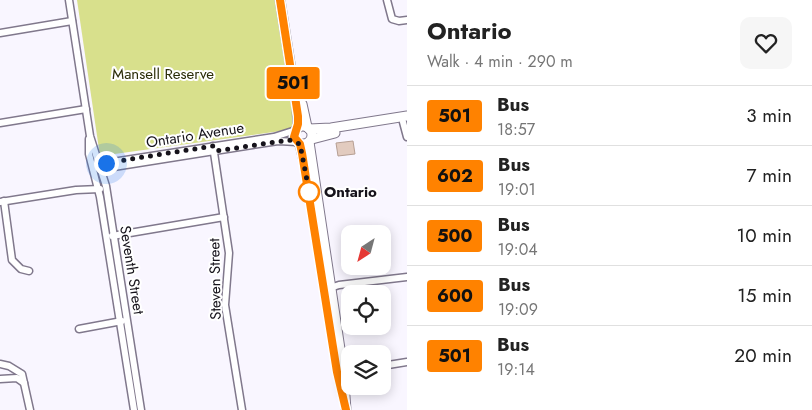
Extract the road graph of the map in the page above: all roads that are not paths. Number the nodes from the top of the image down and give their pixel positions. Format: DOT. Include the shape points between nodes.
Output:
graph roads {
  1 [pos="69,0"];
  2 [pos="280,0"];
  3 [pos="286,0"];
  4 [pos="387,0"];
  5 [pos="407,20"];
  6 [pos="72,21"];
  7 [pos="0,33"];
  8 [pos="86,110"];
  9 [pos="406,120"];
  10 [pos="0,123"];
  11 [pos="303,128"];
  12 [pos="90,136"];
  13 [pos="407,137"];
  14 [pos="304,142"];
  15 [pos="213,150"];
  16 [pos="99,169"];
  17 [pos="98,186"];
  18 [pos="106,186"];
  19 [pos="2,201"];
  20 [pos="224,218"];
  21 [pos="114,234"];
  22 [pos="106,235"];
  23 [pos="29,271"];
  24 [pos="407,277"];
  25 [pos="328,289"];
  26 [pos="127,320"];
  27 [pos="120,322"];
  28 [pos="79,328"];
  29 [pos="341,352"];
  30 [pos="407,362"];
  31 [pos="0,364"];
  32 [pos="391,365"];
  33 [pos="0,379"];
  34 [pos="25,383"];
  35 [pos="30,410"];
  36 [pos="134,410"];
  37 [pos="141,410"];
  38 [pos="242,410"];
  1 -- 6 [label="street, Seventh Street"];
  2 -- 11 [label="street"];
  3 -- 11 [label="street"];
  4 -- 5 [label="street" via="392,19"];
  6 -- 7 [label="street"];
  6 -- 8 [label="street, Seventh Street"];
  8 -- 10 [label="street"];
  8 -- 12 [label="street, Seventh Street"];
  9 -- 11 [label="street, Ontario Avenue"];
  9 -- 13 [label="street"];
  9 -- 14 [label="street, Ontario Avenue" via="332,133"];
  11 -- 14 [label="street"];
  11 -- 14 [label="street" via="294,134"];
  11 -- 15 [label="street, Ontario Avenue"];
  12 -- 16 [label="street, Seventh Street"];
  12 -- 16 [label="street, Seventh Street" via="92,164"];
  14 -- 15 [label="street, Ontario Avenue" via="278,141"];
  14 -- 25 [label="street"];
  15 -- 16 [label="street, Ontario Avenue" via="106,163"];
  15 -- 20 [label="street, Steven Street"];
  16 -- 17 [label="street, Seventh Street"];
  16 -- 18 [label="street, Seventh Street"];
  17 -- 18 [label="street"];
  17 -- 19 [label="street"];
  17 -- 22 [label="street, Seventh Street"];
  18 -- 21 [label="street, Seventh Street"];
  19 -- 23 [label="street" via="12,260"];
  20 -- 21 [label="street"];
  20 -- 38 [label="street, Steven Street" via="229,252 225,305"];
  21 -- 22 [label="street"];
  21 -- 26 [label="street, Seventh Street"];
  22 -- 27 [label="street, Seventh Street"];
  24 -- 25 [label="street"];
  25 -- 29 [label="street"];
  26 -- 27 [label="street"];
  26 -- 37 [label="street, Seventh Street"];
  27 -- 28 [label="street"];
  27 -- 36 [label="street, Seventh Street"];
  30 -- 32 [label="street"];
  31 -- 34 [label="street" via="22,374"];
  33 -- 34 [label="street" via="17,378"];
  34 -- 35 [label="street"];
}
